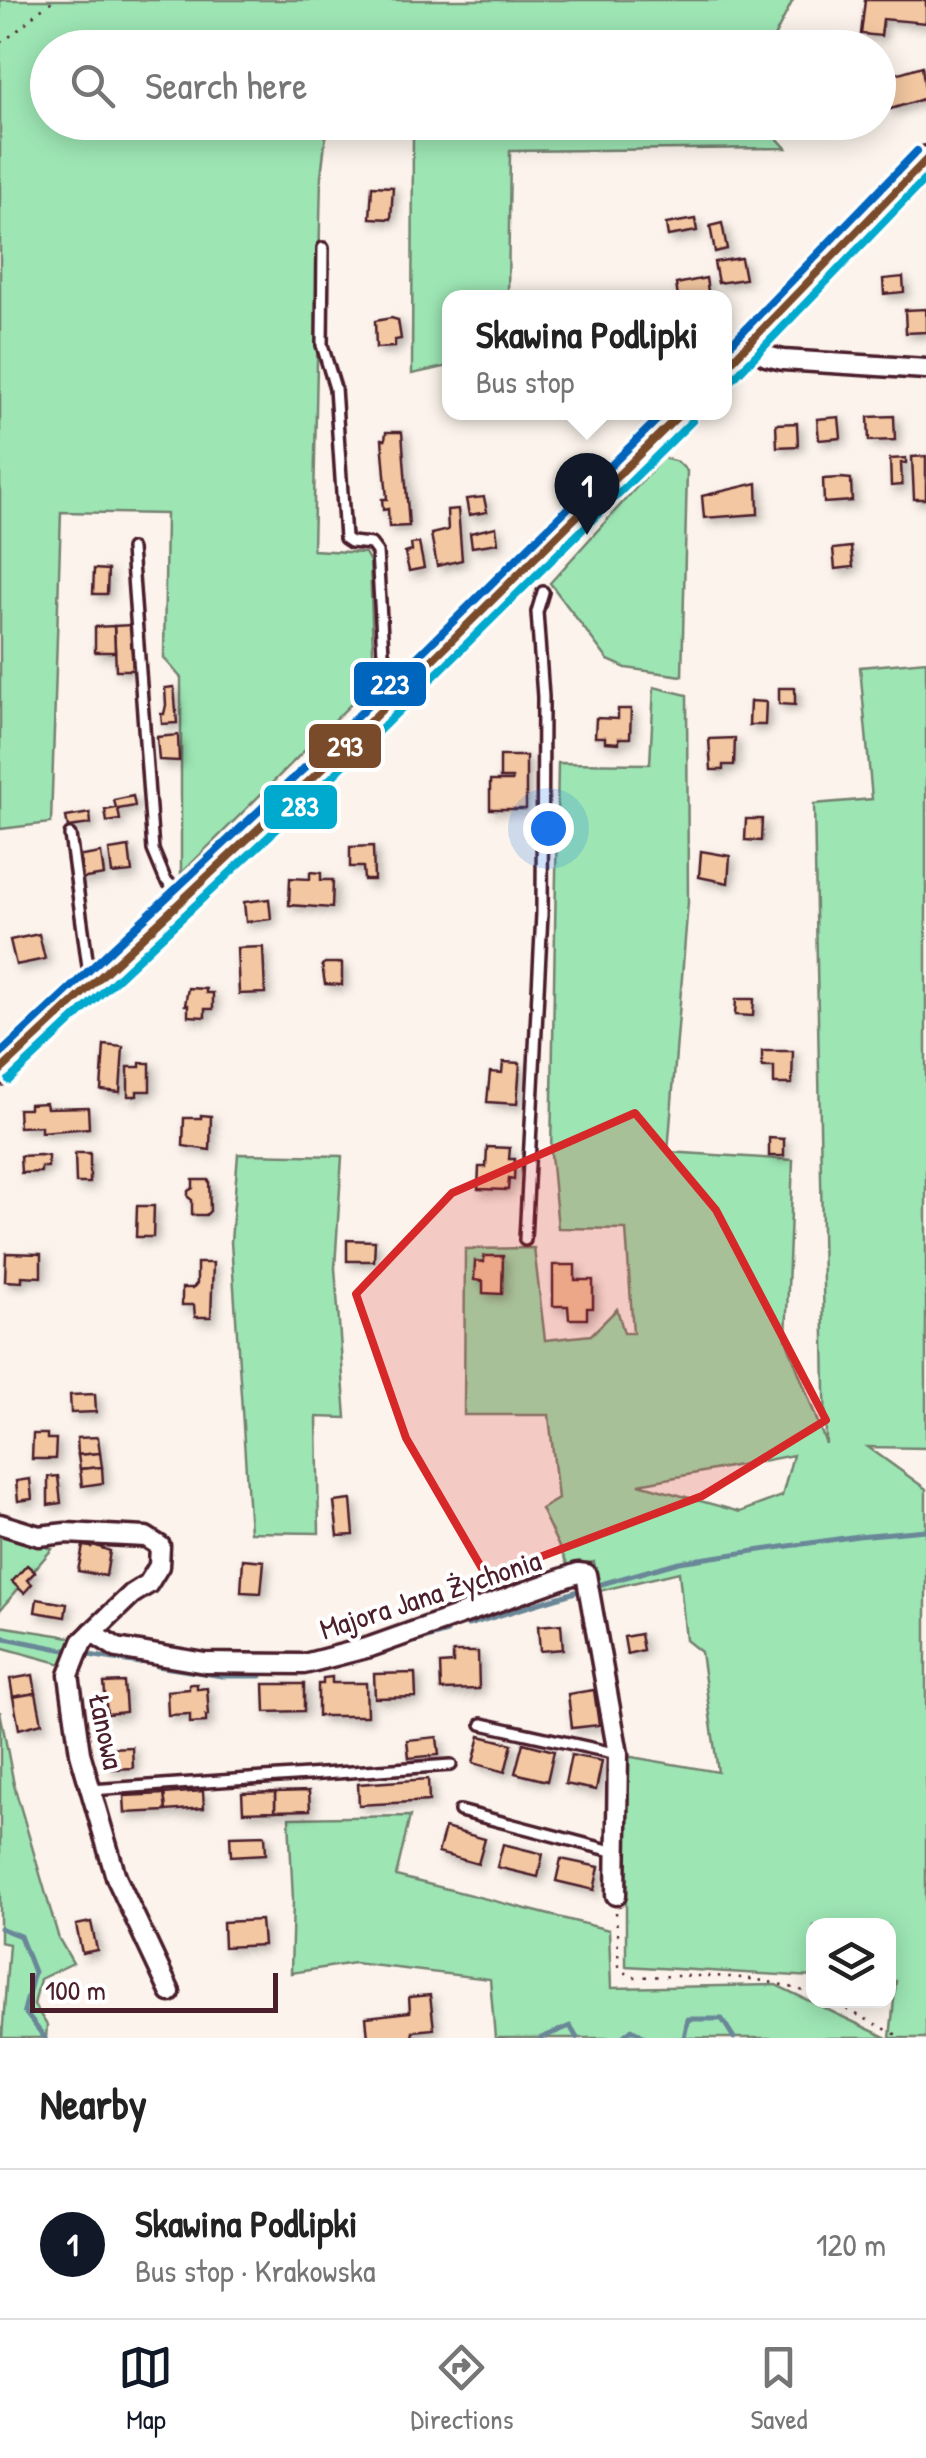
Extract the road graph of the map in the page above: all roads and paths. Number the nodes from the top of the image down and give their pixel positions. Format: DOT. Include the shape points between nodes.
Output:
graph roads {
  1 [pos="56,0"];
  2 [pos="0,42"];
  3 [pos="926,160"];
  4 [pos="323,248"];
  5 [pos="749,345"];
  6 [pos="732,362"];
  7 [pos="926,369"];
  8 [pos="675,420"];
  9 [pos="130,549"];
  10 [pos="543,592"];
  11 [pos="407,686"];
  12 [pos="70,835"];
  13 [pos="185,898"];
  14 [pos="91,986"];
  15 [pos="0,1070"];
  16 [pos="525,1240"];
  17 [pos="0,1524"];
  18 [pos="92,1632"];
  19 [pos="482,1724"];
  20 [pos="618,1754"];
  21 [pos="451,1765"];
  22 [pos="91,1790"];
  23 [pos="460,1811"];
  24 [pos="616,1852"];
  25 [pos="616,1895"];
  26 [pos="170,1992"];
  27 [pos="806,1992"];
  28 [pos="844,2008"];
  29 [pos="903,2038"];
  1 -- 2 [label="path"];
  3 -- 5 [label="main road"];
  4 -- 11 [label="lane" via="322,345 335,388 345,538 377,552 383,653"];
  5 -- 6 [label="main road"];
  5 -- 7 [label="street" via="783,360"];
  8 -- 11 [label="main road"];
  9 -- 13 [label="lane" via="153,850 165,880"];
  10 -- 16 [label="lane" via="537,612 542,914"];
  11 -- 13 [label="main road"];
  12 -- 14 [label="lane"];
  13 -- 14 [label="main road"];
  14 -- 15 [label="main road"];
  17 -- 18 [label="street, Łanowa" via="39,1536 146,1537 160,1546 159,1566 148,1584"];
  18 -- 20 [label="street, Majora Jana Żychonia" via="116,1648 205,1663 304,1664 586,1574"];
  18 -- 22 [label="street, Łanowa" via="69,1675"];
  19 -- 20 [label="lane"];
  20 -- 24 [label="street, Majora Jana Żychonia"];
  21 -- 22 [label="lane"];
  22 -- 26 [label="street, Łanowa" via="116,1877"];
  23 -- 24 [label="lane"];
  24 -- 25 [label="street, Majora Jana Żychonia"];
  25 -- 27 [label="path" via="619,1968 631,1977 722,1976 779,1981"];
  28 -- 29 [label="path"];
}
